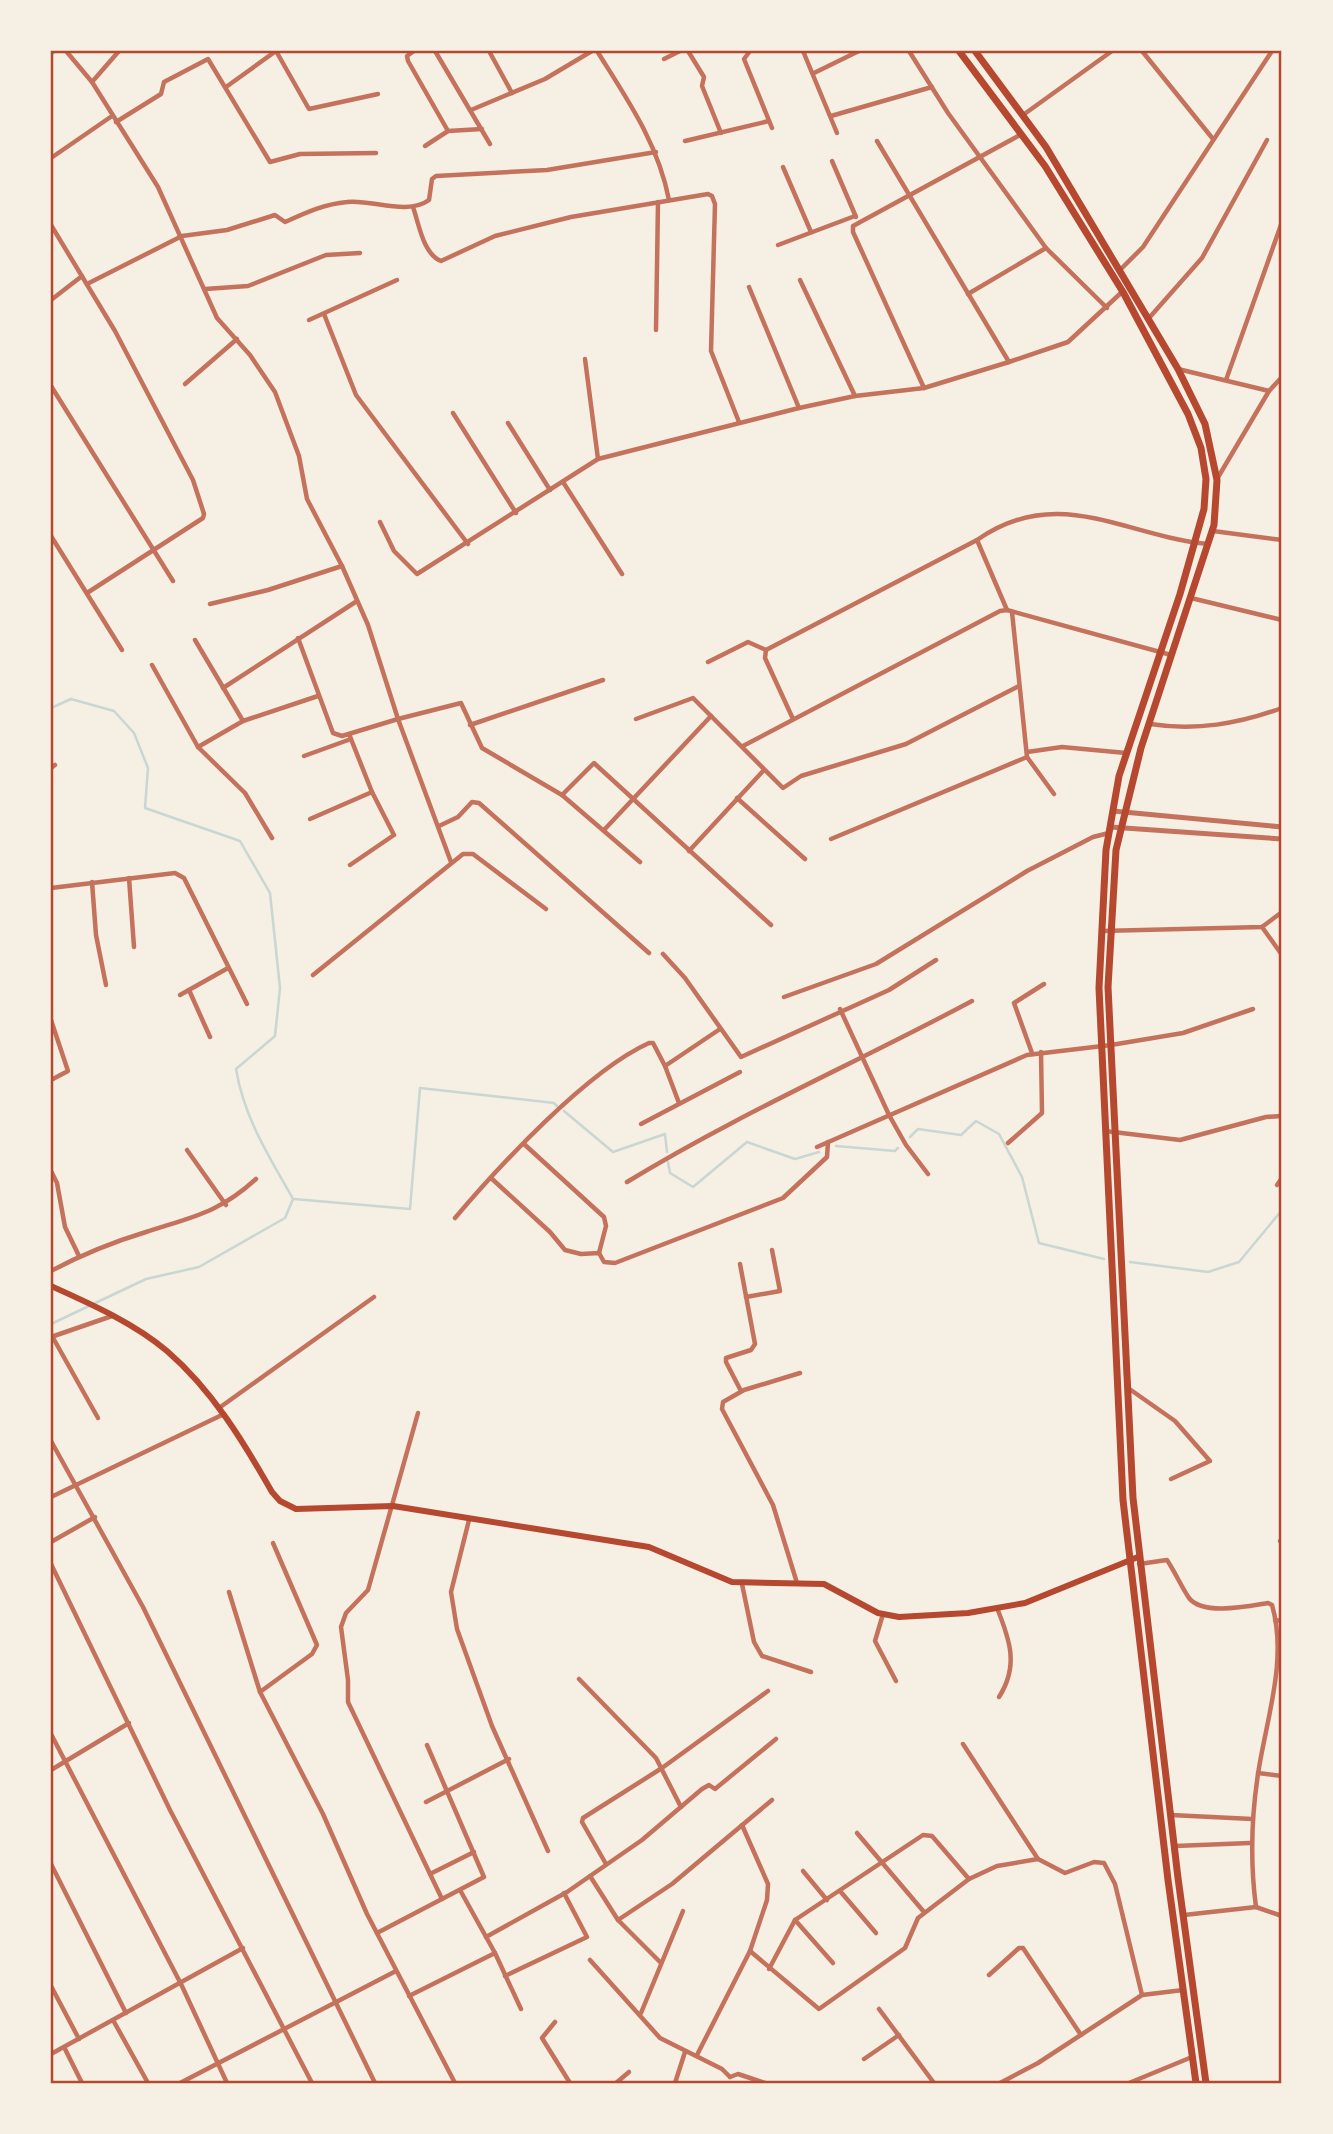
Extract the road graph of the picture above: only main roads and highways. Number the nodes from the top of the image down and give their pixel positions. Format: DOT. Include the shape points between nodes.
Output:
graph roads {
  1 [pos="959,51"];
  2 [pos="975,51"];
  3 [pos="51,1286"];
  4 [pos="1129,1559"];
  5 [pos="1139,1560"];
  6 [pos="1196,2083"];
  7 [pos="1206,2083"];
  1 -- 4 [label="main road" via="1086,228 1123,292 1188,414 1206,479 1195,542 1126,753 1109,830 1100,931 1104,1131"];
  2 -- 5 [label="main road" via="1046,147 1178,369 1205,424 1217,480 1212,530 1148,723 1121,828 1110,931 1115,1132"];
  3 -- 4 [label="main road" via="109,1314 167,1351 221,1411 272,1492 287,1505 314,1511 393,1506 649,1547 742,1584 824,1584 883,1614 899,1617 997,1608 1045,1597"];
  4 -- 5 [label="main road"];
  4 -- 6 [label="main road"];
  5 -- 7 [label="main road"];
}
